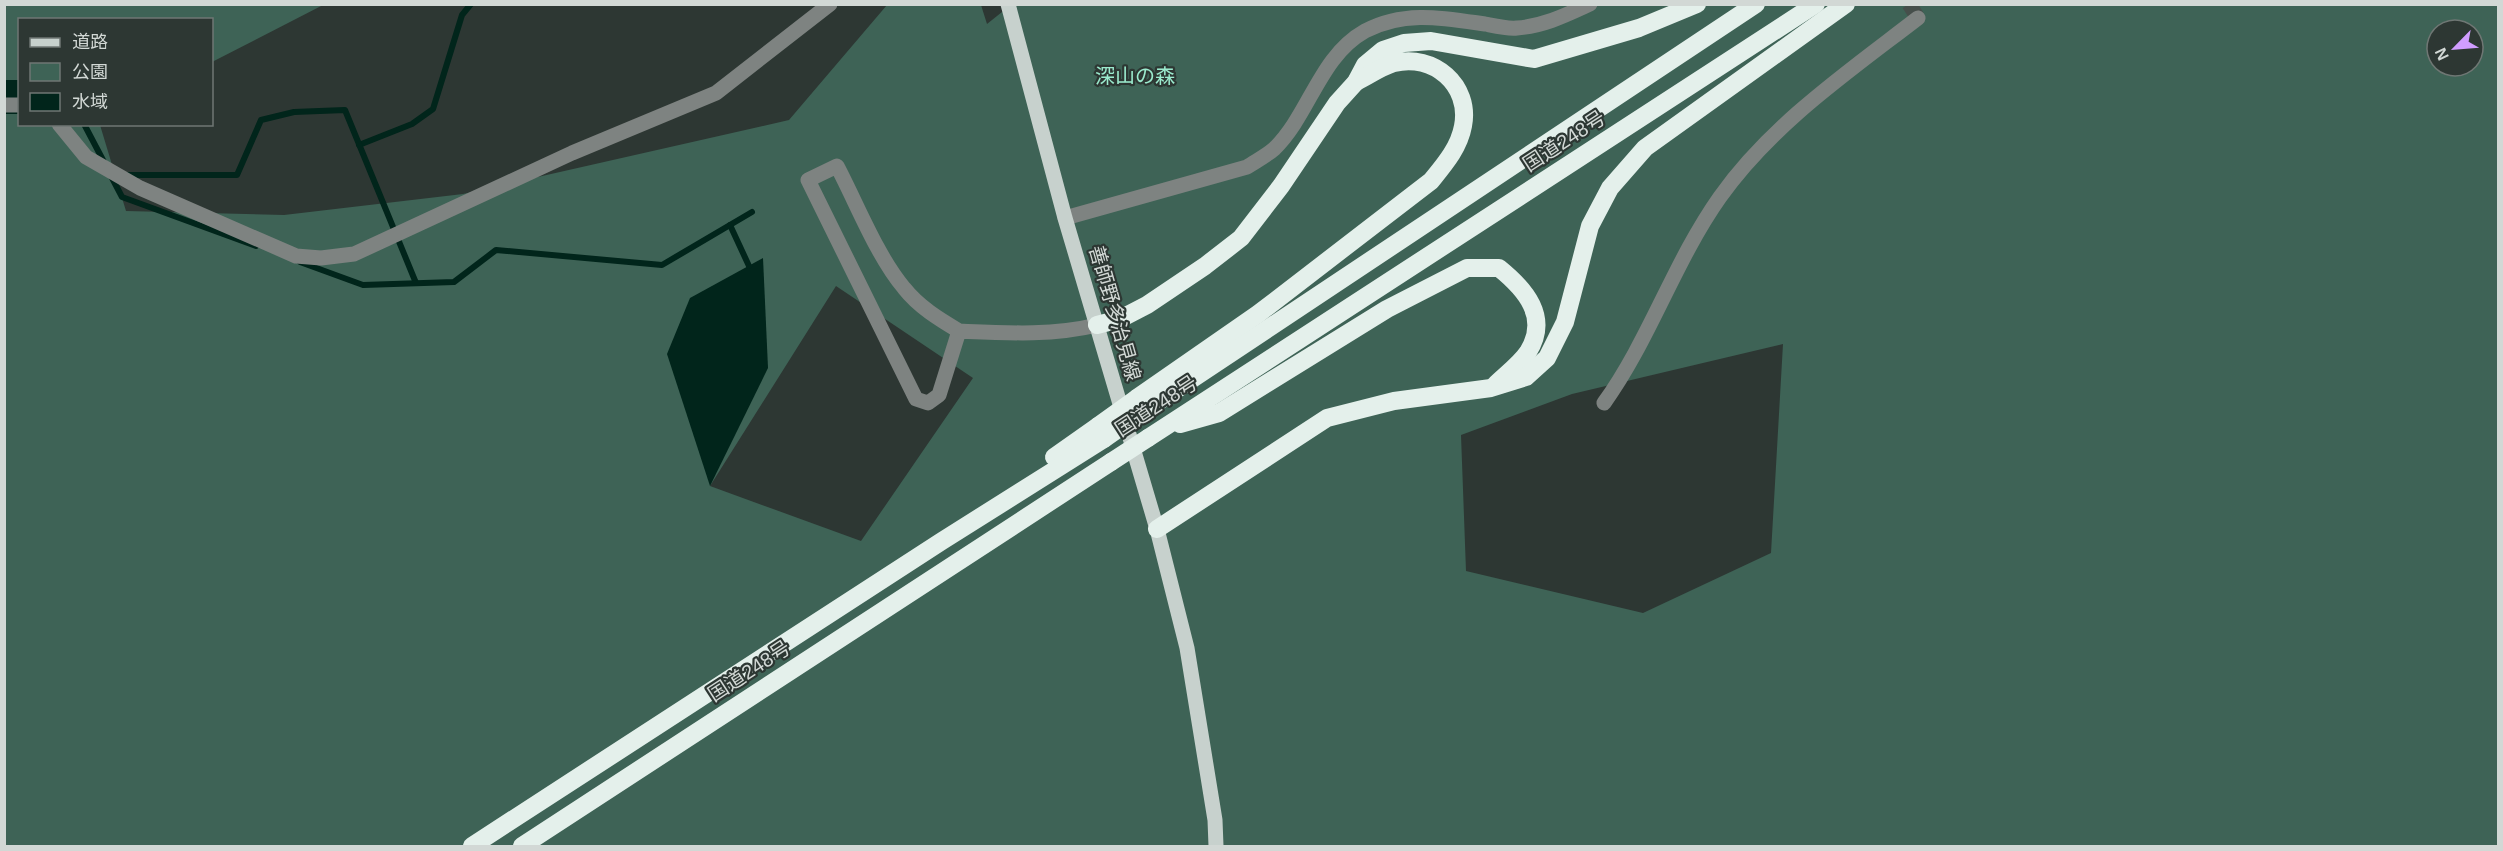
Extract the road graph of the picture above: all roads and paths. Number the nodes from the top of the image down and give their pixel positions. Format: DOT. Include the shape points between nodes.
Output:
graph roads {
  1 [pos="830,4"];
  2 [pos="1008,4"];
  3 [pos="1590,4"];
  4 [pos="1697,4"];
  5 [pos="1756,4"];
  6 [pos="1816,4"];
  7 [pos="1846,4"];
  8 [pos="1918,18"];
  9 [pos="1356,82"];
  10 [pos="61,126"];
  11 [pos="1065,218"];
  12 [pos="1097,325"];
  13 [pos="959,331"];
  14 [pos="1491,388"];
  15 [pos="1604,403"];
  16 [pos="1139,406"];
  17 [pos="1154,434"];
  18 [pos="1157,529"];
  19 [pos="472,846"];
  20 [pos="522,846"];
  21 [pos="1216,846"];
  1 -- 10 [label="street" via="716,93 572,153 354,254 296,256 140,189 86,157"];
  2 -- 11 [label="main road, 善師野多治見線"];
  3 -- 11 [label="street" via="1547,24 1515,28 1425,16 1395,19 1344,45 1293,126 1273,150 1247,167"];
  4 -- 9 [label="highway" via="1639,28 1534,59 1431,41 1404,43 1383,50 1365,65"];
  5 -- 16 [label="highway, 国道248号"];
  6 -- 17 [label="highway, 国道248号"];
  7 -- 14 [label="highway" via="1645,148 1610,188 1590,226 1565,322 1547,358 1526,377"];
  8 -- 15 [label="street" via="1815,97 1769,140 1721,196 1683,255 1623,377"];
  9 -- 12 [label="highway" via="1241,238 1147,305"];
  9 -- 16 [label="highway" via="1393,64 1413,61 1434,67 1455,81 1463,103 1464,125 1452,156 1431,181"];
  11 -- 12 [label="main road, 善師野多治見線"];
  12 -- 13 [label="street" via="1073,331 1028,333"];
  12 -- 18 [label="main road, 善師野多治見線"];
  13 -- 13 [label="street" via="939,395 928,403 916,399 808,180 837,166 888,266 904,289 930,314"];
  14 -- 17 [label="highway" via="1528,352 1535,331 1535,313 1519,284 1499,268 1467,268 1387,309 1219,413"];
  14 -- 18 [label="highway" via="1395,400 1328,418"];
  16 -- 19 [label="highway, 国道248号, bridge" via="942,540"];
  17 -- 20 [label="highway, 国道248号, bridge"];
  18 -- 21 [label="main road, 善師野多治見線" via="1187,648"];
}
